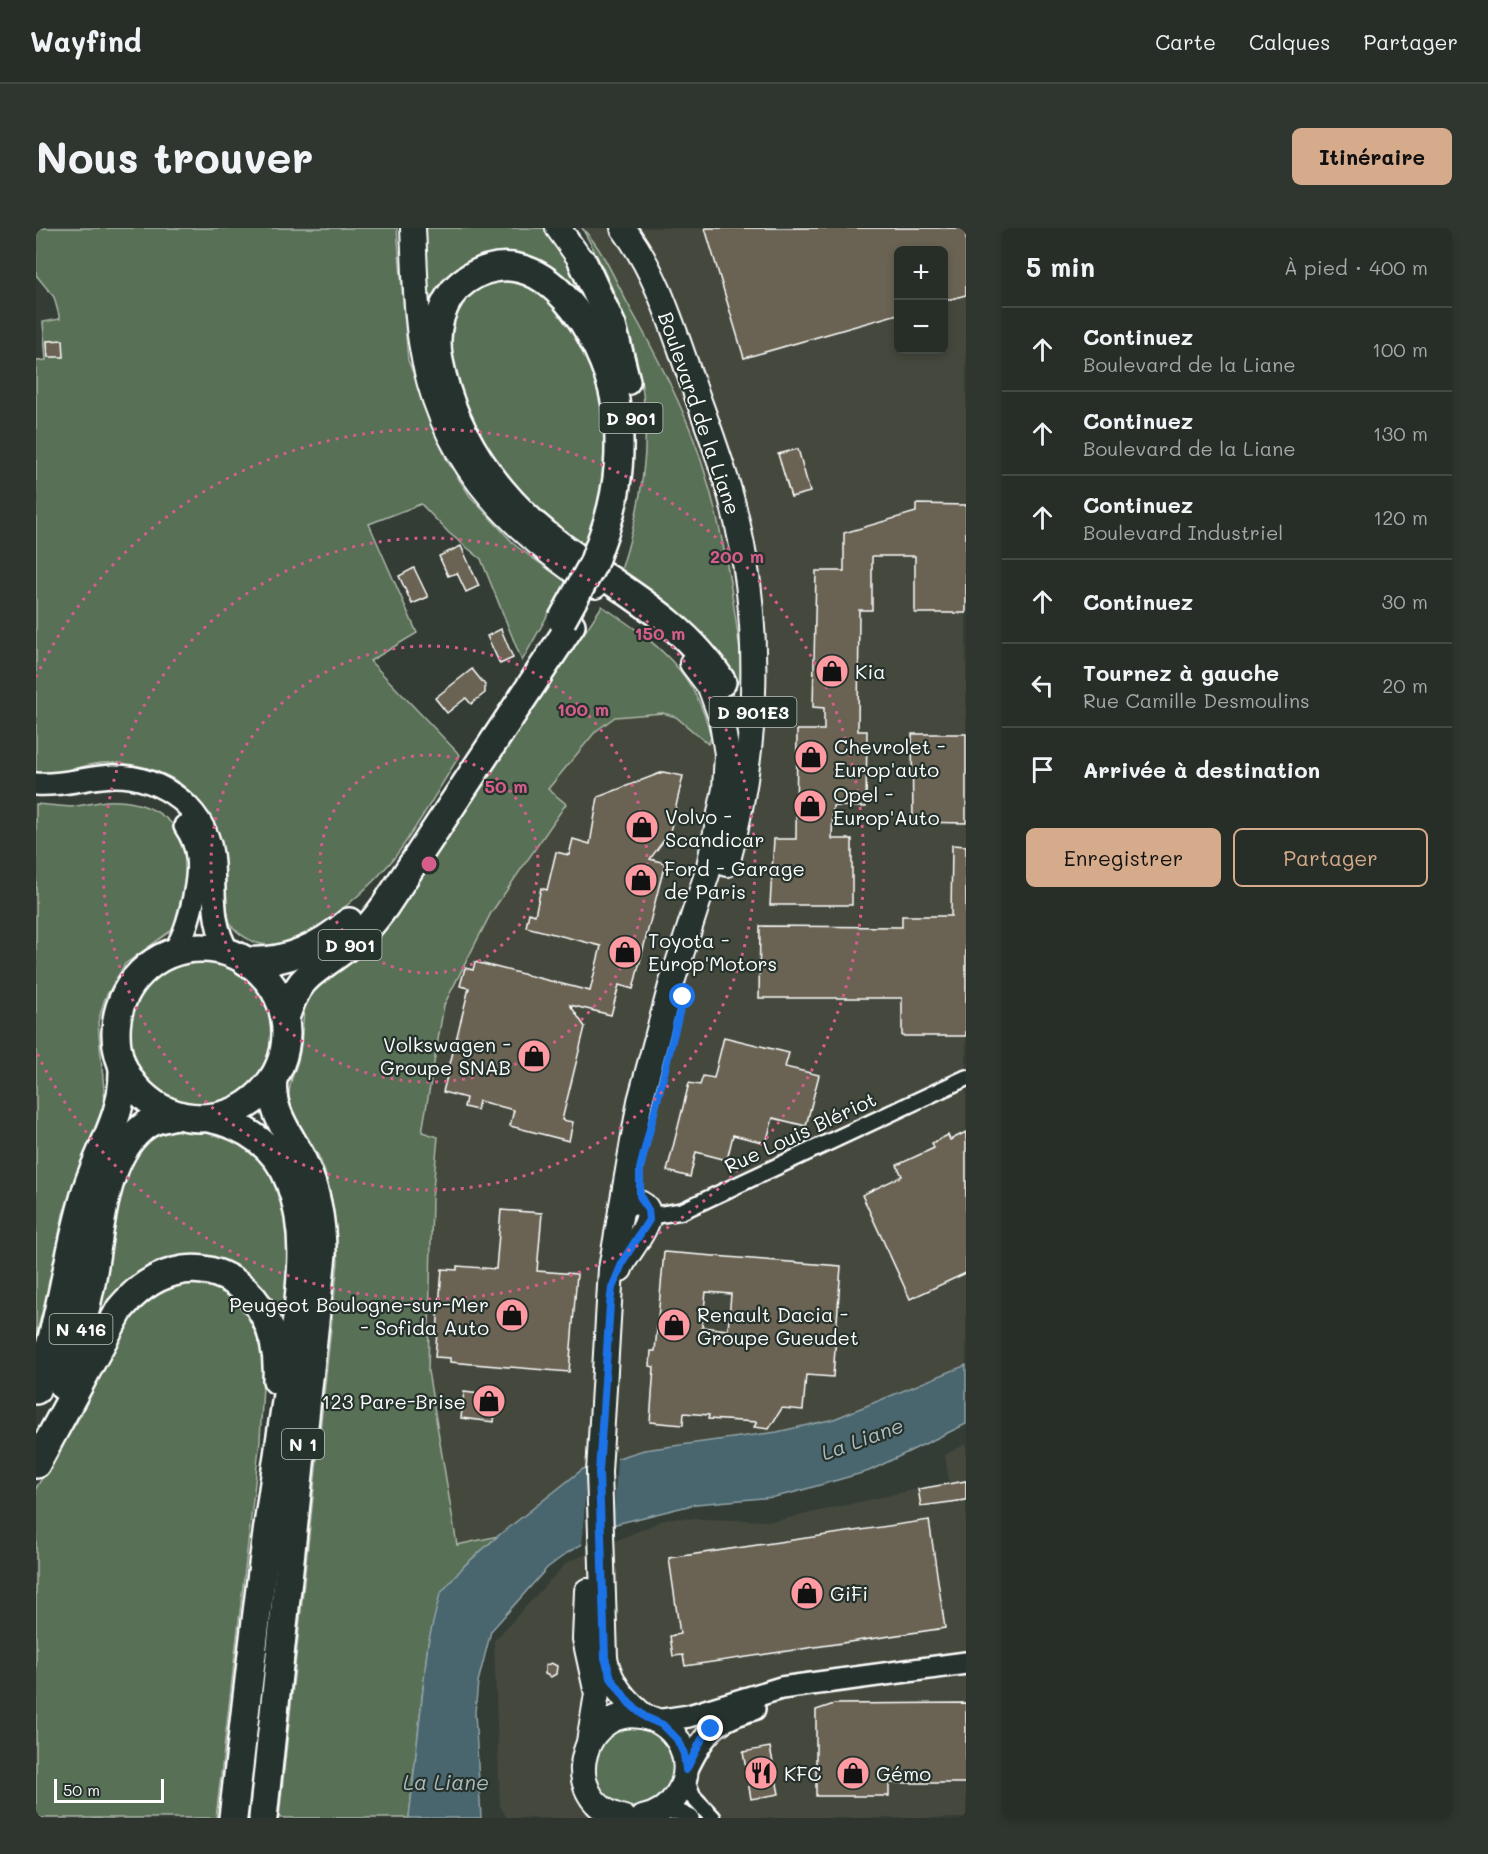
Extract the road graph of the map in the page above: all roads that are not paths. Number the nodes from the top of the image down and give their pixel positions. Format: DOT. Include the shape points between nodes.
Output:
graph roads {
  1 [pos="413,228"];
  2 [pos="558,228"];
  3 [pos="622,228"];
  4 [pos="583,263"];
  5 [pos="610,533"];
  6 [pos="722,682"];
  7 [pos="36,784"];
  8 [pos="36,797"];
  9 [pos="741,798"];
  10 [pos="411,864"];
  11 [pos="172,952"];
  12 [pos="238,957"];
  13 [pos="285,1018"];
  14 [pos="123,1069"];
  15 [pos="966,1078"];
  16 [pos="273,1079"];
  17 [pos="176,1115"];
  18 [pos="209,1118"];
  19 [pos="636,1216"];
  20 [pos="36,1390"];
  21 [pos="36,1448"];
  22 [pos="36,1464"];
  23 [pos="270,1510"];
  24 [pos="596,1548"];
  25 [pos="966,1663"];
  26 [pos="870,1678"];
  27 [pos="651,1719"];
  28 [pos="589,1742"];
  29 [pos="685,1774"];
  30 [pos="590,1794"];
  31 [pos="652,1815"];
  32 [pos="233,1818"];
  33 [pos="263,1818"];
  34 [pos="591,1818"];
  35 [pos="624,1818"];
  36 [pos="692,1818"];
  37 [pos="713,1818"];
  1 -- 19 [label="main road, Boulevard de la Liane / D 901E3" via="418,320 426,370 443,422 465,464 494,503 537,545 643,618 681,652 710,687 723,725 726,779 716,842 646,1076 635,1126 630,1174"];
  2 -- 4 [label="main road, D 901"];
  3 -- 9 [label="main road, Boulevard de la Liane / D 901E3" via="643,258 667,313 736,517 748,597 754,685"];
  4 -- 5 [label="highway, D 901" via="614,332 630,404 630,461"];
  5 -- 6 [label="highway, D 901E3" via="618,423 610,380 592,336 564,296 538,275 495,268 474,275 447,302 436,337 445,388 474,454 529,520 662,617 698,650"];
  5 -- 10 [label="highway, D 901" via="597,582 567,622"];
  6 -- 9 [label="main road, D 901E3" via="739,735"];
  7 -- 12 [label="main road" via="130,777 160,786 182,801 199,822 210,846 216,924"];
  8 -- 11 [label="main road" via="128,790 156,798 176,814 191,835 198,870 184,931"];
  9 -- 19 [label="main road, Boulevard de la Liane / D 901E3" via="725,869 666,1058 640,1169"];
  10 -- 12 [label="highway, D 901" via="371,904 323,941 279,960"];
  10 -- 13 [label="highway, D 901" via="385,906 362,933 306,976 294,993"];
  11 -- 12 [label="highway" via="198,948"];
  11 -- 14 [label="highway" via="141,972 123,997 115,1033"];
  12 -- 13 [label="highway" via="272,985"];
  13 -- 16 [label="highway" via="285,1048"];
  14 -- 17 [label="highway" via="145,1098"];
  14 -- 20 [label="highway, N 416" via="119,1112 85,1193 54,1335"];
  15 -- 19 [label="street, Rue Louis Blériot" via="682,1210"];
  16 -- 18 [label="highway" via="248,1105"];
  16 -- 33 [label="highway, N 1" via="276,1111 313,1187 322,1254"];
  17 -- 18 [label="highway"];
  17 -- 21 [label="highway, N 416" via="142,1127 117,1167 104,1205 78,1340 58,1400"];
  18 -- 23 [label="highway, N 1" via="246,1131 275,1155 290,1182 301,1224 301,1284"];
  19 -- 24 [label="main road, Boulevard de la Liane / D 901E3" via="611,1269"];
  22 -- 23 [label="highway" via="110,1326 132,1296 160,1277 188,1271 207,1272 223,1276 249,1292 261,1307 273,1335 278,1373"];
  23 -- 32 [label="highway, N 1"];
  24 -- 27 [label="main road, D 901E3" via="607,1666 620,1694"];
  24 -- 28 [label="main road, D 901E3" via="585,1639 597,1700"];
  25 -- 26 [label="main road"];
  26 -- 27 [label="main road" via="781,1688 689,1716"];
  26 -- 29 [label="main road" via="749,1710 723,1721 702,1739"];
  27 -- 28 [label="main road" via="628,1716 611,1721"];
  27 -- 29 [label="main road" via="669,1730 679,1743"];
  28 -- 30 [label="main road" via="582,1768"];
  29 -- 31 [label="main road" via="676,1797"];
  29 -- 37 [label="street" via="693,1797"];
  30 -- 34 [label="main road"];
  30 -- 35 [label="main road" via="603,1809"];
  31 -- 36 [label="street" via="679,1812"];
}
